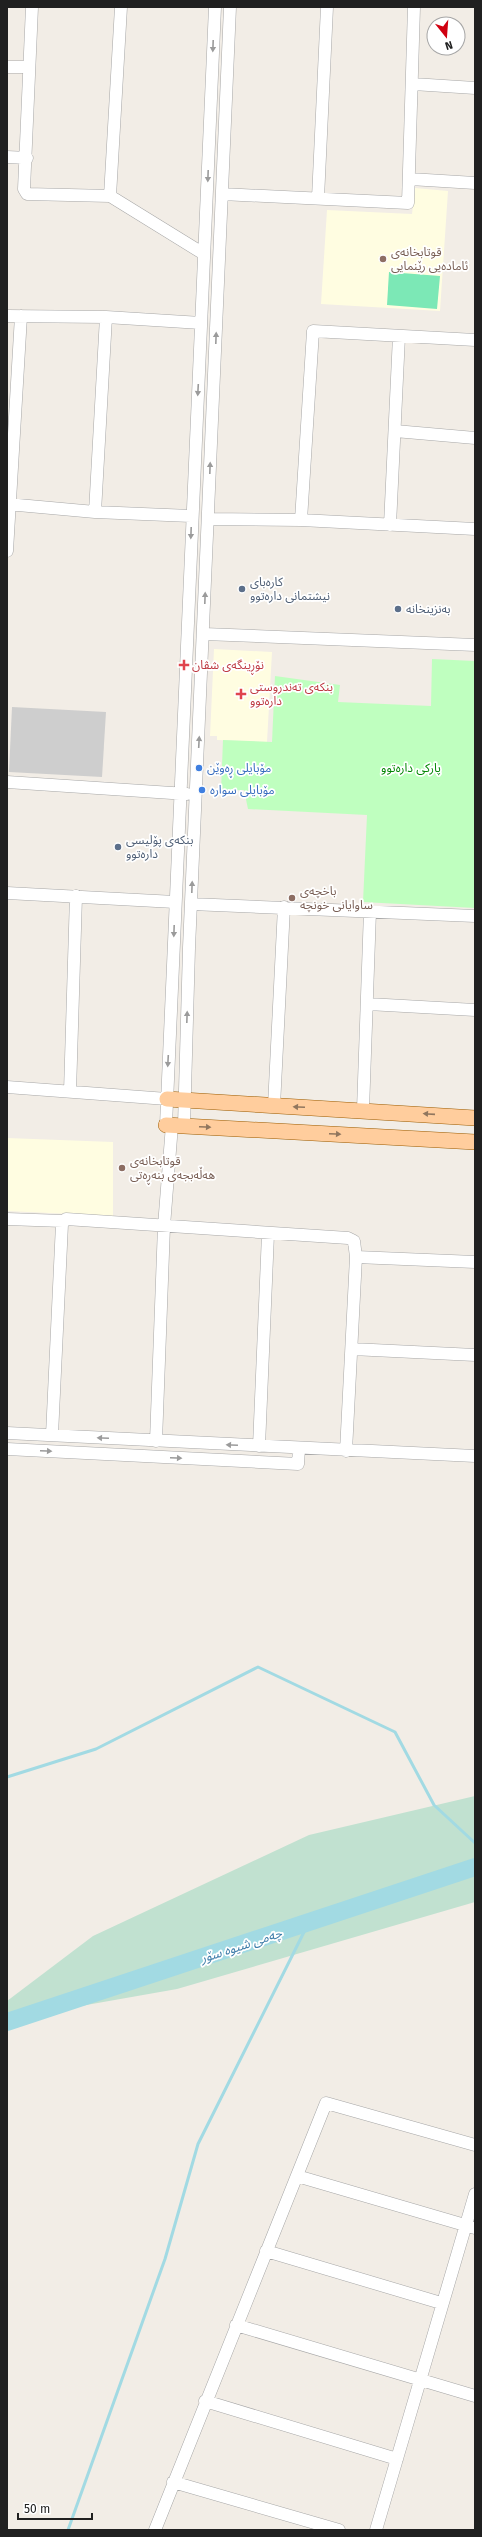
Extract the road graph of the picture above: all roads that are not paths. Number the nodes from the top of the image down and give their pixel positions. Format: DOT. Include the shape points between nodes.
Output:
graph roads {
  1 [pos="32,7"];
  2 [pos="121,7"];
  3 [pos="215,7"];
  4 [pos="230,7"];
  5 [pos="328,7"];
  6 [pos="414,7"];
  7 [pos="7,66"];
  8 [pos="29,67"];
  9 [pos="413,84"];
  10 [pos="475,88"];
  11 [pos="7,157"];
  12 [pos="27,158"];
  13 [pos="410,180"];
  14 [pos="475,183"];
  15 [pos="222,194"];
  16 [pos="110,196"];
  17 [pos="318,198"];
  18 [pos="204,254"];
  19 [pos="7,316"];
  20 [pos="21,316"];
  21 [pos="106,317"];
  22 [pos="201,323"];
  23 [pos="398,336"];
  24 [pos="475,340"];
  25 [pos="11,414"];
  26 [pos="395,431"];
  27 [pos="475,438"];
  28 [pos="8,504"];
  29 [pos="95,512"];
  30 [pos="192,516"];
  31 [pos="208,519"];
  32 [pos="301,520"];
  33 [pos="390,525"];
  34 [pos="475,529"];
  35 [pos="7,551"];
  36 [pos="186,634"];
  37 [pos="204,634"];
  38 [pos="475,645"];
  39 [pos="7,782"];
  40 [pos="181,794"];
  41 [pos="196,795"];
  42 [pos="178,860"];
  43 [pos="193,860"];
  44 [pos="7,893"];
  45 [pos="76,896"];
  46 [pos="175,902"];
  47 [pos="191,904"];
  48 [pos="284,907"];
  49 [pos="370,911"];
  50 [pos="475,916"];
  51 [pos="368,1004"];
  52 [pos="475,1010"];
  53 [pos="7,1087"];
  54 [pos="70,1092"];
  55 [pos="167,1098"];
  56 [pos="185,1099"];
  57 [pos="274,1106"];
  58 [pos="363,1110"];
  59 [pos="475,1118"];
  60 [pos="174,1126"];
  61 [pos="475,1142"];
  62 [pos="7,1219"];
  63 [pos="63,1221"];
  64 [pos="164,1226"];
  65 [pos="268,1234"];
  66 [pos="356,1257"];
  67 [pos="475,1262"];
  68 [pos="352,1349"];
  69 [pos="475,1354"];
  70 [pos="7,1433"];
  71 [pos="52,1435"];
  72 [pos="156,1441"];
  73 [pos="259,1446"];
  74 [pos="7,1449"];
  75 [pos="299,1449"];
  76 [pos="346,1451"];
  77 [pos="475,1456"];
  78 [pos="475,2144"];
  79 [pos="297,2176"];
  80 [pos="475,2194"];
  81 [pos="470,2227"];
  82 [pos="266,2251"];
  83 [pos="442,2303"];
  84 [pos="236,2325"];
  85 [pos="420,2380"];
  86 [pos="475,2396"];
  87 [pos="205,2402"];
  88 [pos="397,2459"];
  89 [pos="173,2482"];
  90 [pos="155,2530"];
  91 [pos="339,2530"];
  92 [pos="376,2530"];
  1 -- 8 [label="street"];
  2 -- 16 [label="street"];
  3 -- 18 [label="street, one-way"];
  4 -- 15 [label="street"];
  5 -- 17 [label="street"];
  6 -- 9 [label="street"];
  7 -- 8 [label="street"];
  8 -- 12 [label="street"];
  9 -- 10 [label="street"];
  9 -- 13 [label="street"];
  11 -- 12 [label="street"];
  12 -- 16 [label="street" via="24,189 27,194"];
  13 -- 14 [label="street"];
  13 -- 17 [label="street" via="408,203"];
  15 -- 17 [label="street"];
  31 -- 15 [label="street, one-way"];
  16 -- 18 [label="street"];
  18 -- 22 [label="street"];
  19 -- 20 [label="street"];
  20 -- 21 [label="street"];
  20 -- 25 [label="street"];
  21 -- 22 [label="street"];
  21 -- 29 [label="street"];
  22 -- 30 [label="street, one-way"];
  23 -- 24 [label="street"];
  23 -- 26 [label="street"];
  23 -- 32 [label="street" via="312,331"];
  25 -- 28 [label="street"];
  26 -- 27 [label="street"];
  26 -- 33 [label="street"];
  28 -- 29 [label="street"];
  28 -- 35 [label="street"];
  29 -- 30 [label="street"];
  30 -- 36 [label="street, one-way"];
  31 -- 32 [label="street"];
  37 -- 31 [label="street, one-way"];
  32 -- 33 [label="street"];
  33 -- 34 [label="street"];
  36 -- 37 [label="street" via="194,625"];
  36 -- 40 [label="street"];
  37 -- 38 [label="street"];
  41 -- 37 [label="street, one-way"];
  39 -- 40 [label="street"];
  40 -- 41 [label="street"];
  40 -- 42 [label="street"];
  41 -- 43 [label="street"];
  42 -- 43 [label="street"];
  42 -- 46 [label="street"];
  47 -- 43 [label="street, one-way"];
  44 -- 45 [label="street"];
  45 -- 46 [label="street"];
  45 -- 54 [label="street"];
  46 -- 55 [label="street, one-way"];
  47 -- 48 [label="street"];
  56 -- 47 [label="street, one-way"];
  48 -- 49 [label="street"];
  48 -- 57 [label="street"];
  49 -- 50 [label="street"];
  49 -- 51 [label="street"];
  51 -- 52 [label="street"];
  51 -- 58 [label="street"];
  53 -- 54 [label="street"];
  54 -- 55 [label="street"];
  55 -- 56 [label="main road"];
  55 -- 60 [label="street"];
  56 -- 57 [label="main road"];
  56 -- 60 [label="street"];
  58 -- 57 [label="main road, one-way"];
  59 -- 58 [label="main road, one-way"];
  60 -- 61 [label="main road, one-way"];
  60 -- 64 [label="street"];
  62 -- 63 [label="street"];
  63 -- 64 [label="street" via="66,1219"];
  63 -- 71 [label="street"];
  64 -- 65 [label="street"];
  64 -- 72 [label="street"];
  65 -- 66 [label="street" via="348,1238 354,1241"];
  65 -- 73 [label="street"];
  66 -- 67 [label="street"];
  66 -- 68 [label="street"];
  68 -- 69 [label="street"];
  68 -- 76 [label="street"];
  70 -- 71 [label="street"];
  72 -- 71 [label="street, one-way"];
  73 -- 72 [label="street, one-way"];
  73 -- 75 [label="street"];
  74 -- 75 [label="street, one-way" via="298,1464"];
  75 -- 76 [label="street"];
  76 -- 77 [label="street"];
  78 -- 79 [label="street" via="326,2103"];
  79 -- 81 [label="street"];
  79 -- 82 [label="street"];
  80 -- 81 [label="street"];
  81 -- 83 [label="street"];
  82 -- 83 [label="street"];
  82 -- 84 [label="street"];
  83 -- 85 [label="street"];
  84 -- 85 [label="street"];
  84 -- 87 [label="street"];
  85 -- 86 [label="street"];
  85 -- 88 [label="street"];
  87 -- 88 [label="street"];
  87 -- 89 [label="street"];
  88 -- 92 [label="street"];
  89 -- 90 [label="street"];
  89 -- 91 [label="street"];
}
